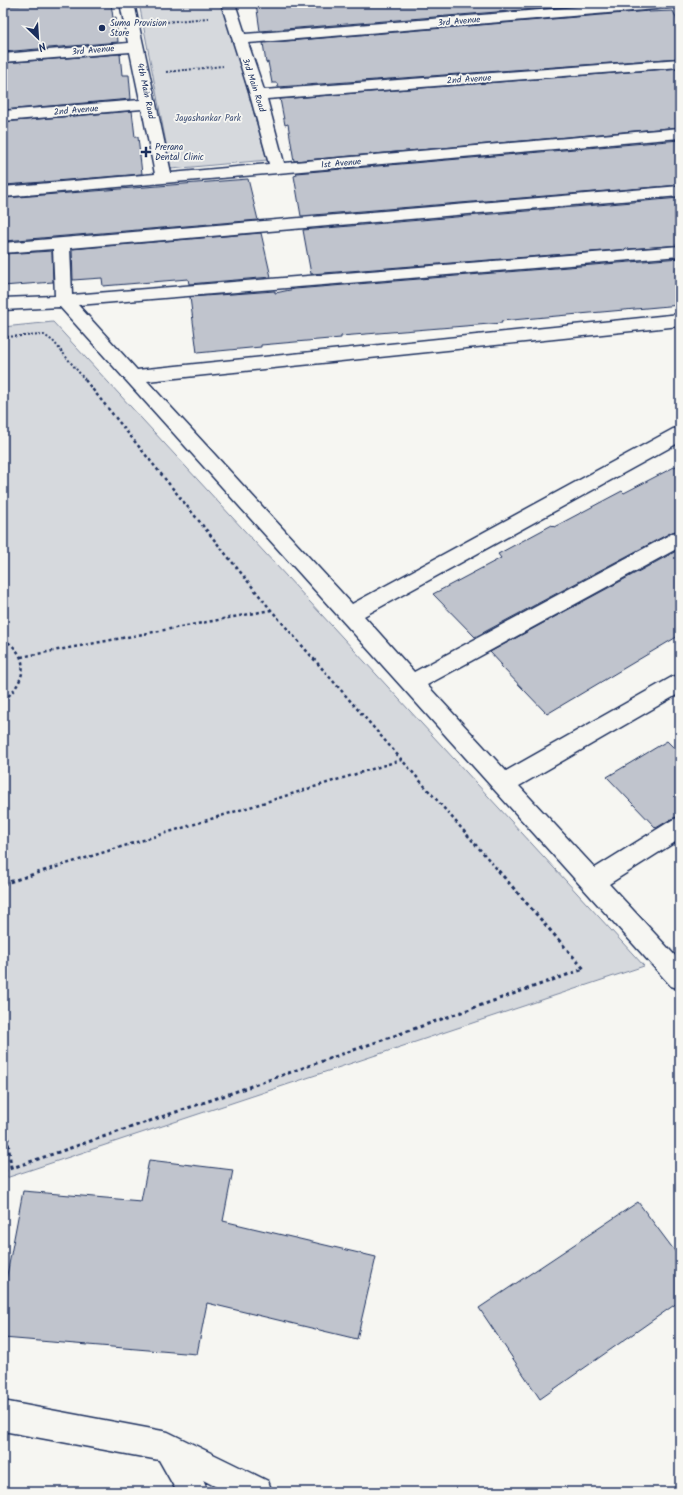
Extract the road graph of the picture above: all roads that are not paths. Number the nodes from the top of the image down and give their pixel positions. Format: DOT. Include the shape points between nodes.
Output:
graph roads {
  1 [pos="127,3"];
  2 [pos="228,3"];
  3 [pos="680,3"];
  4 [pos="239,39"];
  5 [pos="136,47"];
  6 [pos="3,58"];
  7 [pos="680,63"];
  8 [pos="258,95"];
  9 [pos="149,104"];
  10 [pos="3,116"];
  11 [pos="680,133"];
  12 [pos="278,168"];
  13 [pos="164,178"];
  14 [pos="680,191"];
  15 [pos="3,192"];
  16 [pos="61,243"];
  17 [pos="3,248"];
  18 [pos="680,251"];
  19 [pos="64,301"];
  20 [pos="3,304"];
  21 [pos="680,320"];
  22 [pos="132,376"];
  23 [pos="680,434"];
  24 [pos="680,538"];
  25 [pos="350,615"];
  26 [pos="412,683"];
  27 [pos="680,684"];
  28 [pos="503,784"];
  29 [pos="680,827"];
  30 [pos="592,882"];
  31 [pos="680,978"];
  32 [pos="3,1416"];
  33 [pos="168,1447"];
  34 [pos="193,1492"];
  35 [pos="257,1492"];
  1 -- 5 [label="street, 4th Main Road"];
  2 -- 4 [label="street, 3rd Main Road"];
  3 -- 4 [label="street, 3rd Avenue"];
  4 -- 8 [label="street, 3rd Main Road"];
  5 -- 6 [label="street, 3rd Avenue"];
  5 -- 9 [label="street, 4th Main Road"];
  7 -- 8 [label="street, 2nd Avenue"];
  8 -- 12 [label="street, 3rd Main Road"];
  9 -- 10 [label="street, 2nd Avenue"];
  9 -- 13 [label="street, 4th Main Road"];
  11 -- 12 [label="street, 1st Avenue"];
  12 -- 13 [label="street, 1st Avenue"];
  13 -- 15 [label="street, 1st Avenue"];
  14 -- 16 [label="street"];
  16 -- 17 [label="street"];
  16 -- 19 [label="street"];
  18 -- 19 [label="street"];
  19 -- 20 [label="street"];
  19 -- 22 [label="street"];
  21 -- 22 [label="street"];
  22 -- 25 [label="street"];
  23 -- 25 [label="street"];
  24 -- 26 [label="street"];
  25 -- 26 [label="street"];
  26 -- 28 [label="street"];
  27 -- 28 [label="street"];
  28 -- 30 [label="street"];
  29 -- 30 [label="street"];
  30 -- 31 [label="street"];
  32 -- 33 [label="street"];
  33 -- 34 [label="street"];
  33 -- 35 [label="street"];
}
